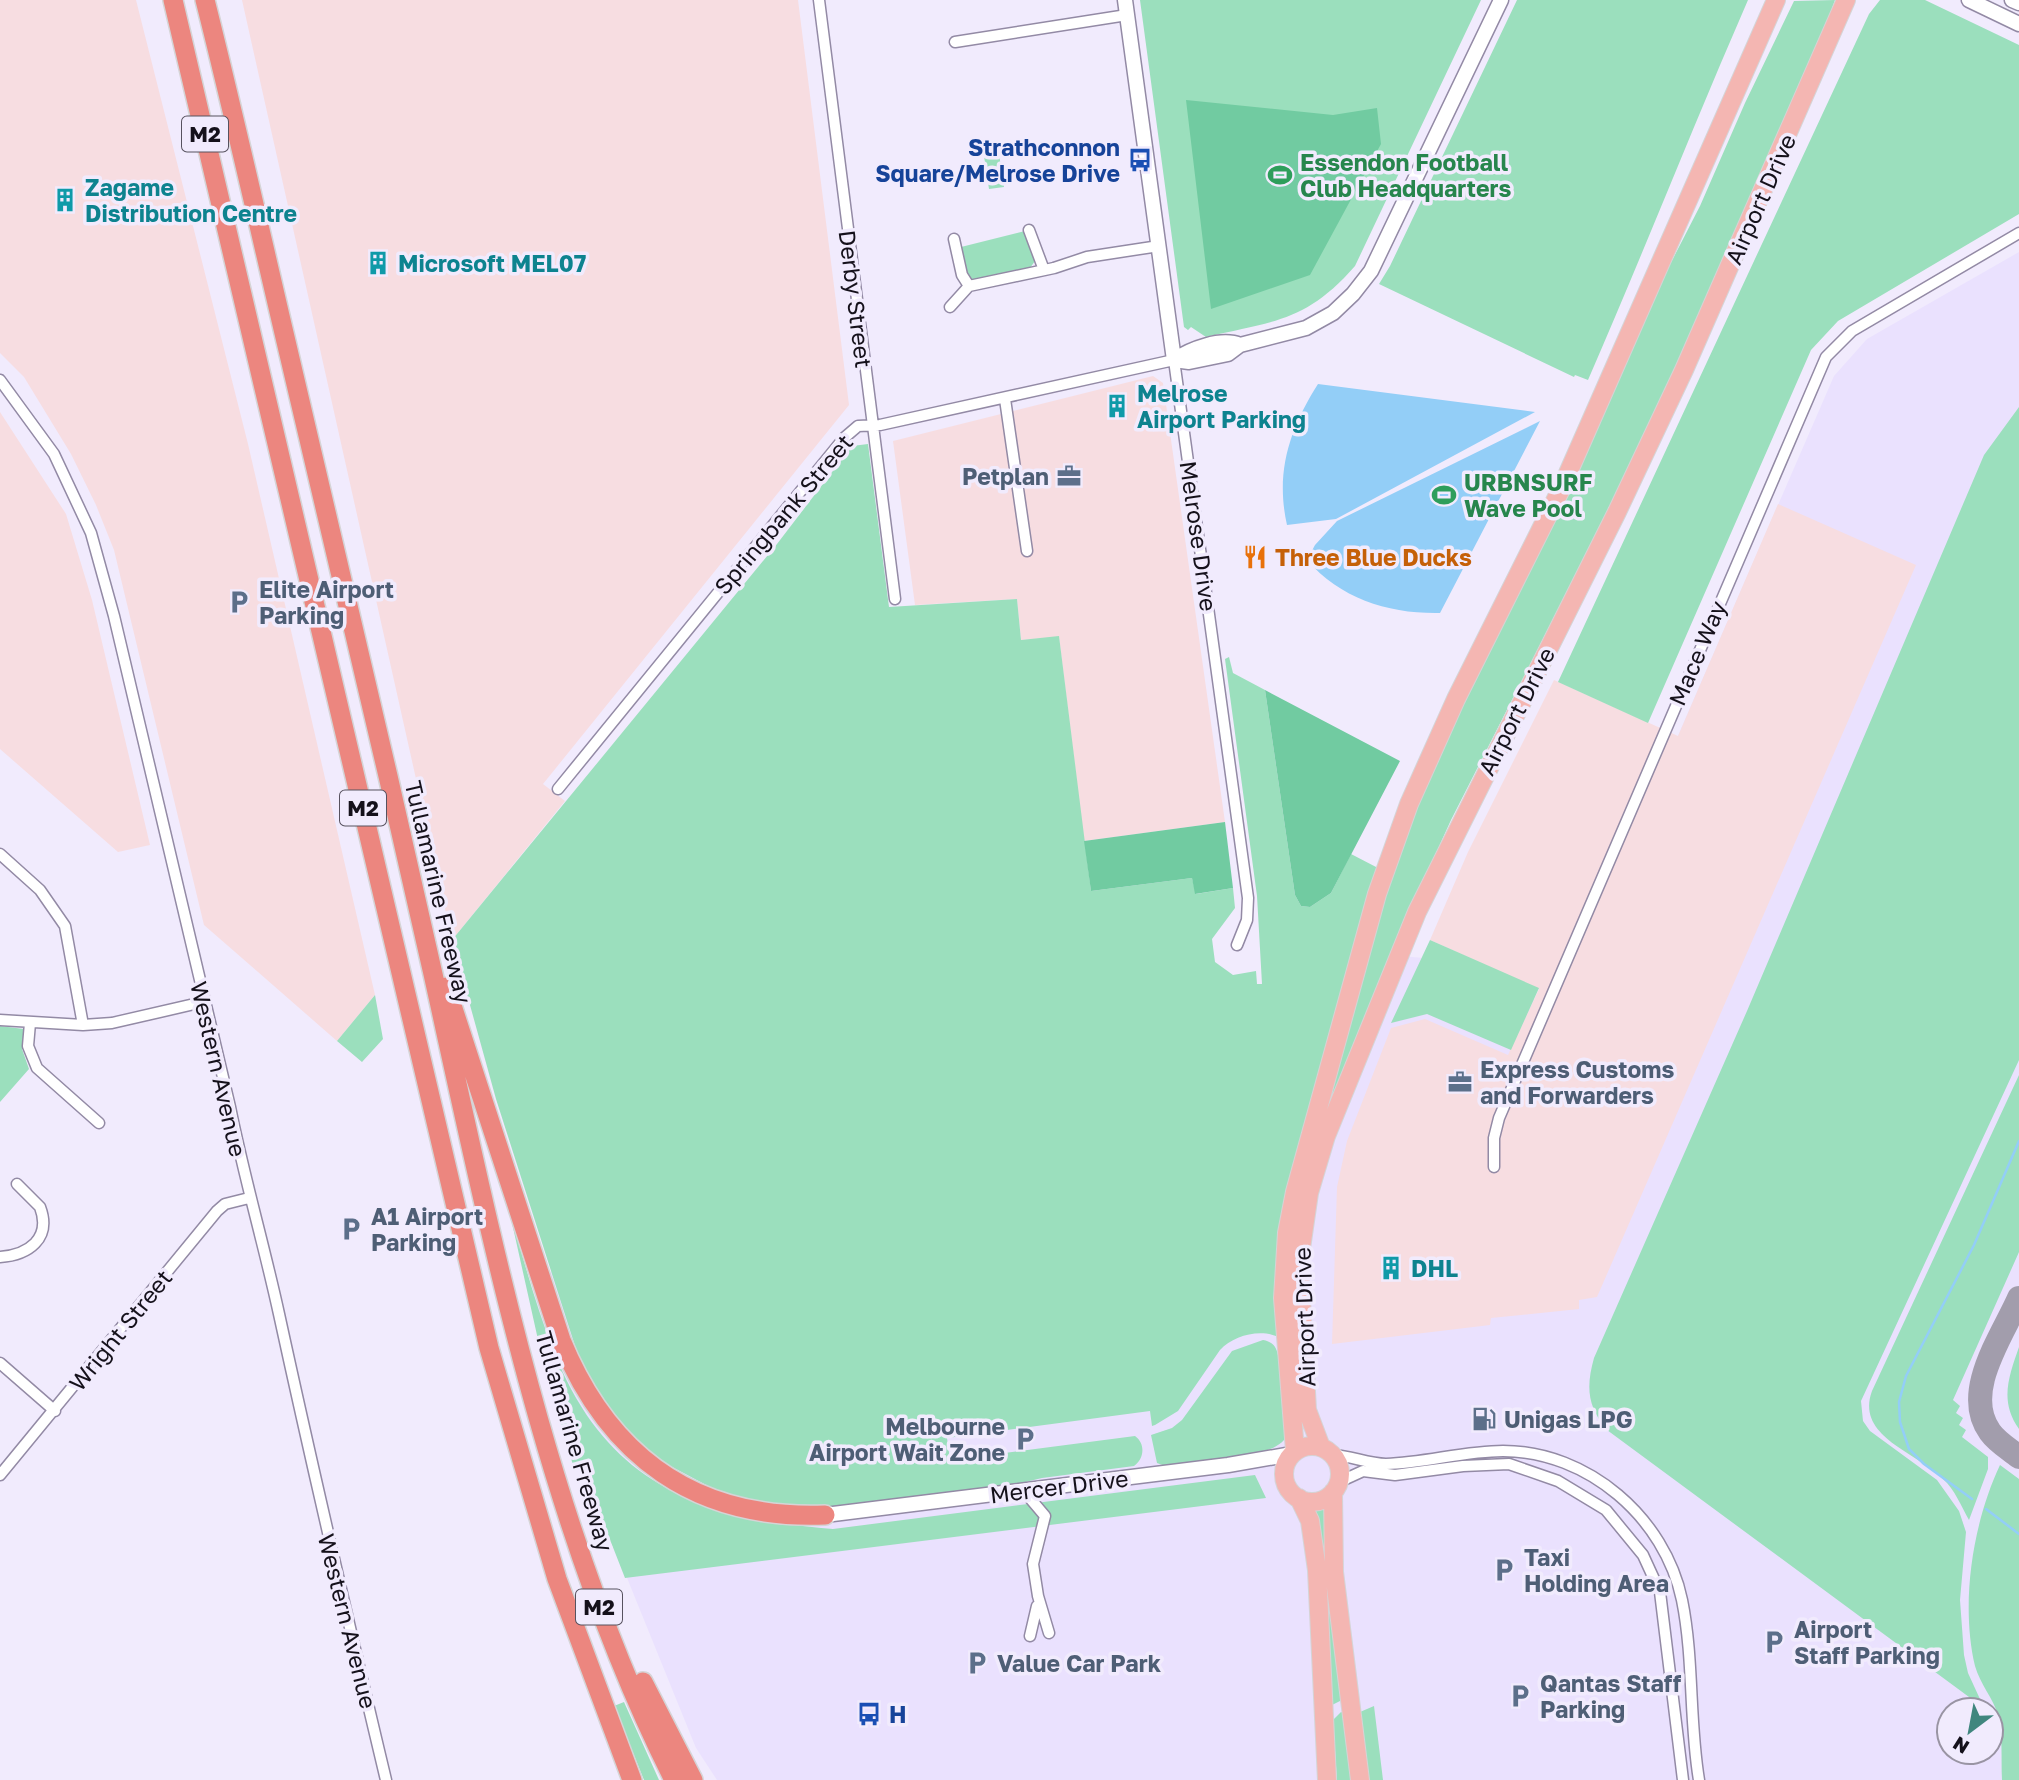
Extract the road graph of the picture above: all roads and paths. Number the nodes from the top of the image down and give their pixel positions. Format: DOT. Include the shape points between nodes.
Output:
graph roads {
  1 [pos="173,0"];
  2 [pos="205,0"];
  3 [pos="819,0"];
  4 [pos="1125,0"];
  5 [pos="1501,0"];
  6 [pos="1776,0"];
  7 [pos="1846,0"];
  8 [pos="1856,0"];
  9 [pos="1969,0"];
  10 [pos="2012,0"];
  11 [pos="2019,3"];
  12 [pos="1127,15"];
  13 [pos="1836,23"];
  14 [pos="2019,24"];
  15 [pos="955,42"];
  16 [pos="1029,230"];
  17 [pos="2019,233"];
  18 [pos="954,239"];
  19 [pos="1159,246"];
  20 [pos="1044,270"];
  21 [pos="969,286"];
  22 [pos="950,307"];
  23 [pos="1174,360"];
  24 [pos="0,380"];
  25 [pos="1005,399"];
  26 [pos="873,424"];
  27 [pos="1027,551"];
  28 [pos="894,598"];
  29 [pos="558,789"];
  30 [pos="0,854"];
  31 [pos="415,896"];
  32 [pos="1237,945"];
  33 [pos="204,1002"];
  34 [pos="0,1020"];
  35 [pos="30,1023"];
  36 [pos="83,1025"];
  37 [pos="99,1123"];
  38 [pos="1494,1167"];
  39 [pos="17,1184"];
  40 [pos="249,1198"];
  41 [pos="0,1256"];
  42 [pos="0,1363"];
  43 [pos="55,1410"];
  44 [pos="543,1427"];
  45 [pos="1328,1451"];
  46 [pos="1293,1452"];
  47 [pos="0,1475"];
  48 [pos="1336,1487"];
  49 [pos="1023,1490"];
  50 [pos="1299,1498"];
  51 [pos="825,1515"];
  52 [pos="1038,1596"];
  53 [pos="1049,1633"];
  54 [pos="1030,1636"];
  55 [pos="593,1682"];
  56 [pos="386,1780"];
  57 [pos="617,1780"];
  58 [pos="632,1780"];
  59 [pos="674,1780"];
  60 [pos="693,1780"];
  61 [pos="1327,1780"];
  62 [pos="1360,1780"];
  63 [pos="1683,1780"];
  64 [pos="1699,1780"];
  1 -- 55 [label="highway, M2" via="489,1348 544,1537"];
  2 -- 31 [label="highway, Tullamarine Freeway / M2"];
  3 -- 26 [label="street, Derby Street"];
  4 -- 12 [label="street, Melrose Drive"];
  5 -- 23 [label="street" via="1362,284 1321,321 1290,334 1240,345 1232,341 1188,351"];
  6 -- 46 [label="main road, Airport Drive" via="1566,478 1419,781 1381,884 1287,1233 1283,1302"];
  7 -- 13 [label="main road, Airport Drive"];
  8 -- 13 [label="main road" via="1849,15"];
  9 -- 14 [label="street"];
  10 -- 11 [label="street"];
  12 -- 15 [label="street"];
  12 -- 19 [label="street, Melrose Drive"];
  13 -- 45 [label="main road, Airport Drive" via="1684,370 1417,912 1326,1136 1309,1193 1299,1262 1307,1406"];
  16 -- 20 [label="street"];
  17 -- 38 [label="street, Mace Way" via="1852,331 1826,357 1499,1118"];
  18 -- 21 [label="street"];
  19 -- 20 [label="street" via="1087,257"];
  19 -- 23 [label="street, Melrose Drive"];
  20 -- 21 [label="street"];
  21 -- 22 [label="street"];
  23 -- 25 [label="street, Springbank Street"];
  23 -- 32 [label="street, Melrose Drive" via="1248,898 1247,920"];
  24 -- 33 [label="street, Western Avenue" via="54,454 91,533"];
  25 -- 26 [label="street, Springbank Street"];
  25 -- 27 [label="street"];
  26 -- 28 [label="street, Derby Street"];
  26 -- 29 [label="street, Springbank Street" via="858,426 844,438"];
  30 -- 36 [label="street" via="40,890 65,926"];
  31 -- 44 [label="highway, Tullamarine Freeway / M2" via="495,1249"];
  31 -- 51 [label="highway" via="561,1340 587,1396 639,1456 689,1489 770,1514"];
  33 -- 36 [label="street" via="139,1018"];
  33 -- 40 [label="street, Western Avenue"];
  34 -- 35 [label="street"];
  35 -- 36 [label="street"];
  35 -- 37 [label="street" via="28,1046 37,1068"];
  39 -- 41 [label="street" via="40,1207 42,1230 28,1251"];
  40 -- 43 [label="street, Wright Street" via="217,1211"];
  40 -- 56 [label="street, Western Avenue"];
  42 -- 43 [label="street"];
  43 -- 47 [label="street, Wright Street"];
  44 -- 59 [label="highway, Tullamarine Freeway / M2" via="594,1592"];
  44 -- 60 [label="highway" via="646,1689"];
  45 -- 46 [label="main road" via="1310,1446"];
  45 -- 48 [label="main road" via="1339,1463"];
  45 -- 64 [label="street" via="1385,1464 1514,1452 1565,1465 1615,1492 1640,1514 1658,1539 1681,1596"];
  46 -- 49 [label="street, Mercer Drive"];
  46 -- 50 [label="main road" via="1285,1480"];
  48 -- 50 [label="main road" via="1317,1501"];
  48 -- 62 [label="main road" via="1335,1572"];
  48 -- 63 [label="street" via="1363,1471 1395,1475 1509,1464 1558,1481 1606,1510 1643,1555 1660,1592"];
  49 -- 51 [label="street, Mercer Drive"];
  49 -- 52 [label="street" via="1045,1516 1033,1556"];
  50 -- 61 [label="main road" via="1310,1521 1317,1570"];
  52 -- 53 [label="street"];
  52 -- 54 [label="street" via="1037,1619"];
  55 -- 57 [label="highway" via="591,1698"];
  55 -- 58 [label="highway, M2"];
}
